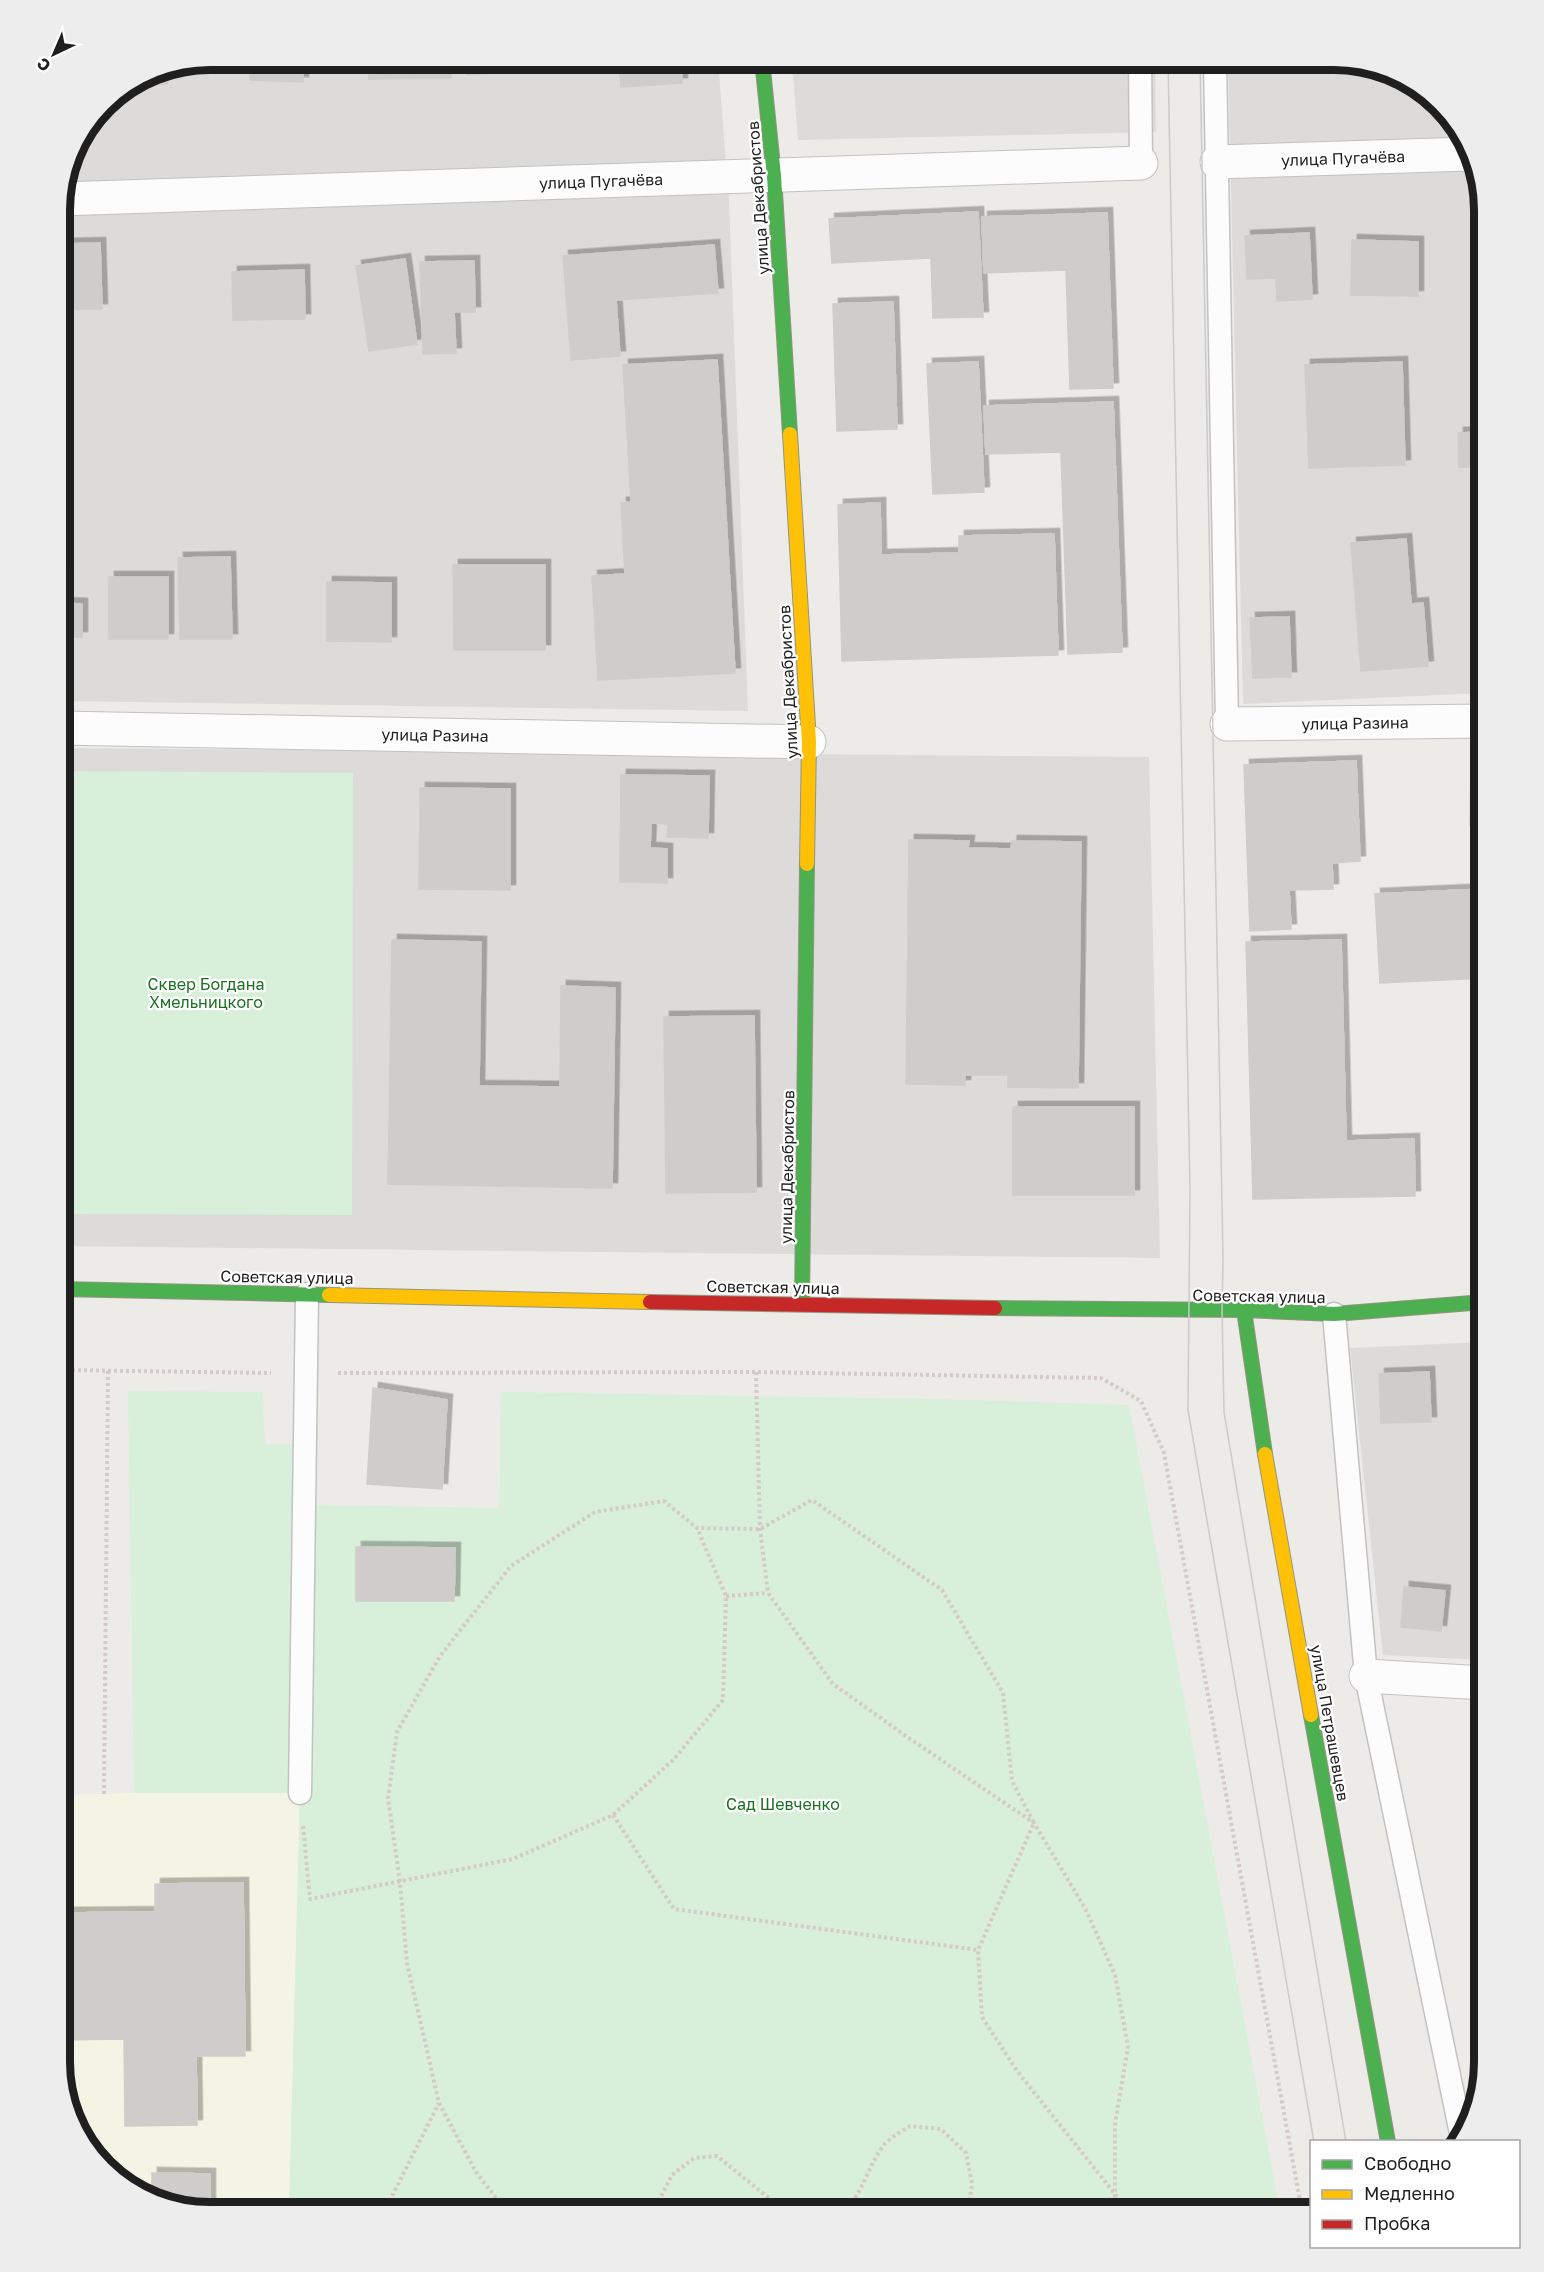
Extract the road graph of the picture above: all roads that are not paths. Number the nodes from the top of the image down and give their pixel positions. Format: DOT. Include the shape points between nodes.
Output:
graph roads {
  1 [pos="763,70"];
  2 [pos="1140,71"];
  3 [pos="1215,71"];
  4 [pos="1462,154"];
  5 [pos="1217,162"];
  6 [pos="1141,163"];
  7 [pos="774,176"];
  8 [pos="71,199"];
  9 [pos="1474,721"];
  10 [pos="1227,724"];
  11 [pos="71,728"];
  12 [pos="809,742"];
  13 [pos="70,1288"];
  14 [pos="307,1294"];
  15 [pos="1474,1303"];
  16 [pos="802,1304"];
  17 [pos="1244,1310"];
  18 [pos="1334,1314"];
  19 [pos="1366,1676"];
  20 [pos="1474,1682"];
  21 [pos="300,1793"];
  22 [pos="1459,2123"];
  23 [pos="1388,2140"];
  1 -- 7 [label="street, улица Декабристов"];
  2 -- 6 [label="lane"];
  3 -- 5 [label="lane"];
  4 -- 5 [label="street, улица Пугачёва"];
  5 -- 10 [label="lane"];
  6 -- 7 [label="street, улица Пугачёва"];
  7 -- 8 [label="street, улица Пугачёва"];
  7 -- 12 [label="street, улица Декабристов"];
  9 -- 10 [label="street, улица Разина"];
  11 -- 12 [label="street, улица Разина"];
  12 -- 16 [label="street, улица Декабристов"];
  13 -- 14 [label="street, Советская улица"];
  14 -- 16 [label="street, Советская улица"];
  14 -- 21 [label="lane"];
  15 -- 18 [label="street, Советская улица"];
  16 -- 17 [label="street, Советская улица"];
  17 -- 18 [label="street, Советская улица"];
  17 -- 23 [label="street, улица Петрашевцев" via="1269,1480"];
  18 -- 19 [label="lane"];
  19 -- 20 [label="street"];
  19 -- 22 [label="lane"];
}
